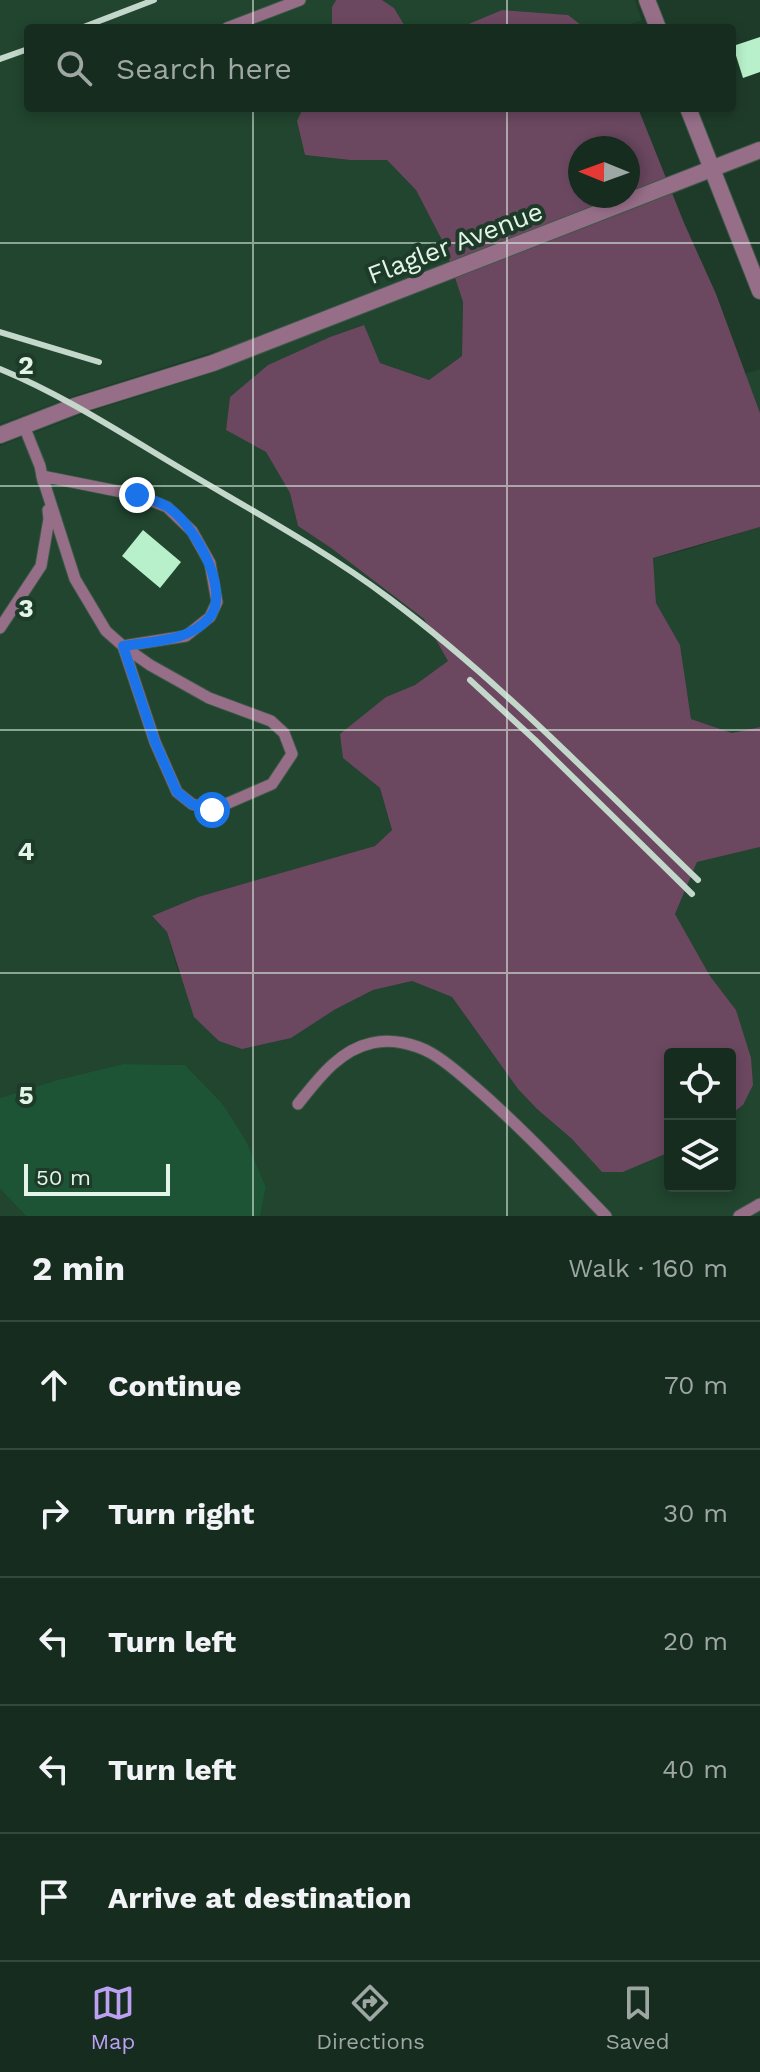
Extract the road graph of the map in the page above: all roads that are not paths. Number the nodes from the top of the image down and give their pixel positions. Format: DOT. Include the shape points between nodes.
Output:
graph roads {
  1 [pos="300,0"];
  2 [pos="647,0"];
  3 [pos="237,24"];
  4 [pos="656,24"];
  5 [pos="690,112"];
  6 [pos="760,150"];
  7 [pos="712,170"];
  8 [pos="760,291"];
  9 [pos="24,426"];
  10 [pos="0,435"];
  11 [pos="42,476"];
  12 [pos="0,628"];
  13 [pos="123,646"];
  14 [pos="298,1104"];
  15 [pos="760,1204"];
  16 [pos="606,1216"];
  17 [pos="739,1216"];
  1 -- 3 [label="lane"];
  2 -- 4 [label="street"];
  5 -- 7 [label="street"];
  6 -- 7 [label="street, Flagler Avenue"];
  7 -- 8 [label="street"];
  7 -- 9 [label="street, Flagler Avenue" via="213,363"];
  9 -- 10 [label="street, Flagler Avenue"];
  9 -- 11 [label="lane"];
  11 -- 12 [label="lane" via="49,519 41,566"];
  11 -- 13 [label="lane" via="75,579 106,631"];
  11 -- 13 [label="lane" via="137,495 167,507 192,531 210,563 217,602 210,617 186,636"];
  13 -- 13 [label="lane" via="177,792 212,810 272,784 292,754 284,733 271,721 209,698"];
  14 -- 16 [label="lane" via="327,1068 352,1050 373,1042 413,1045 432,1053 501,1110"];
  15 -- 17 [label="lane"];
}
